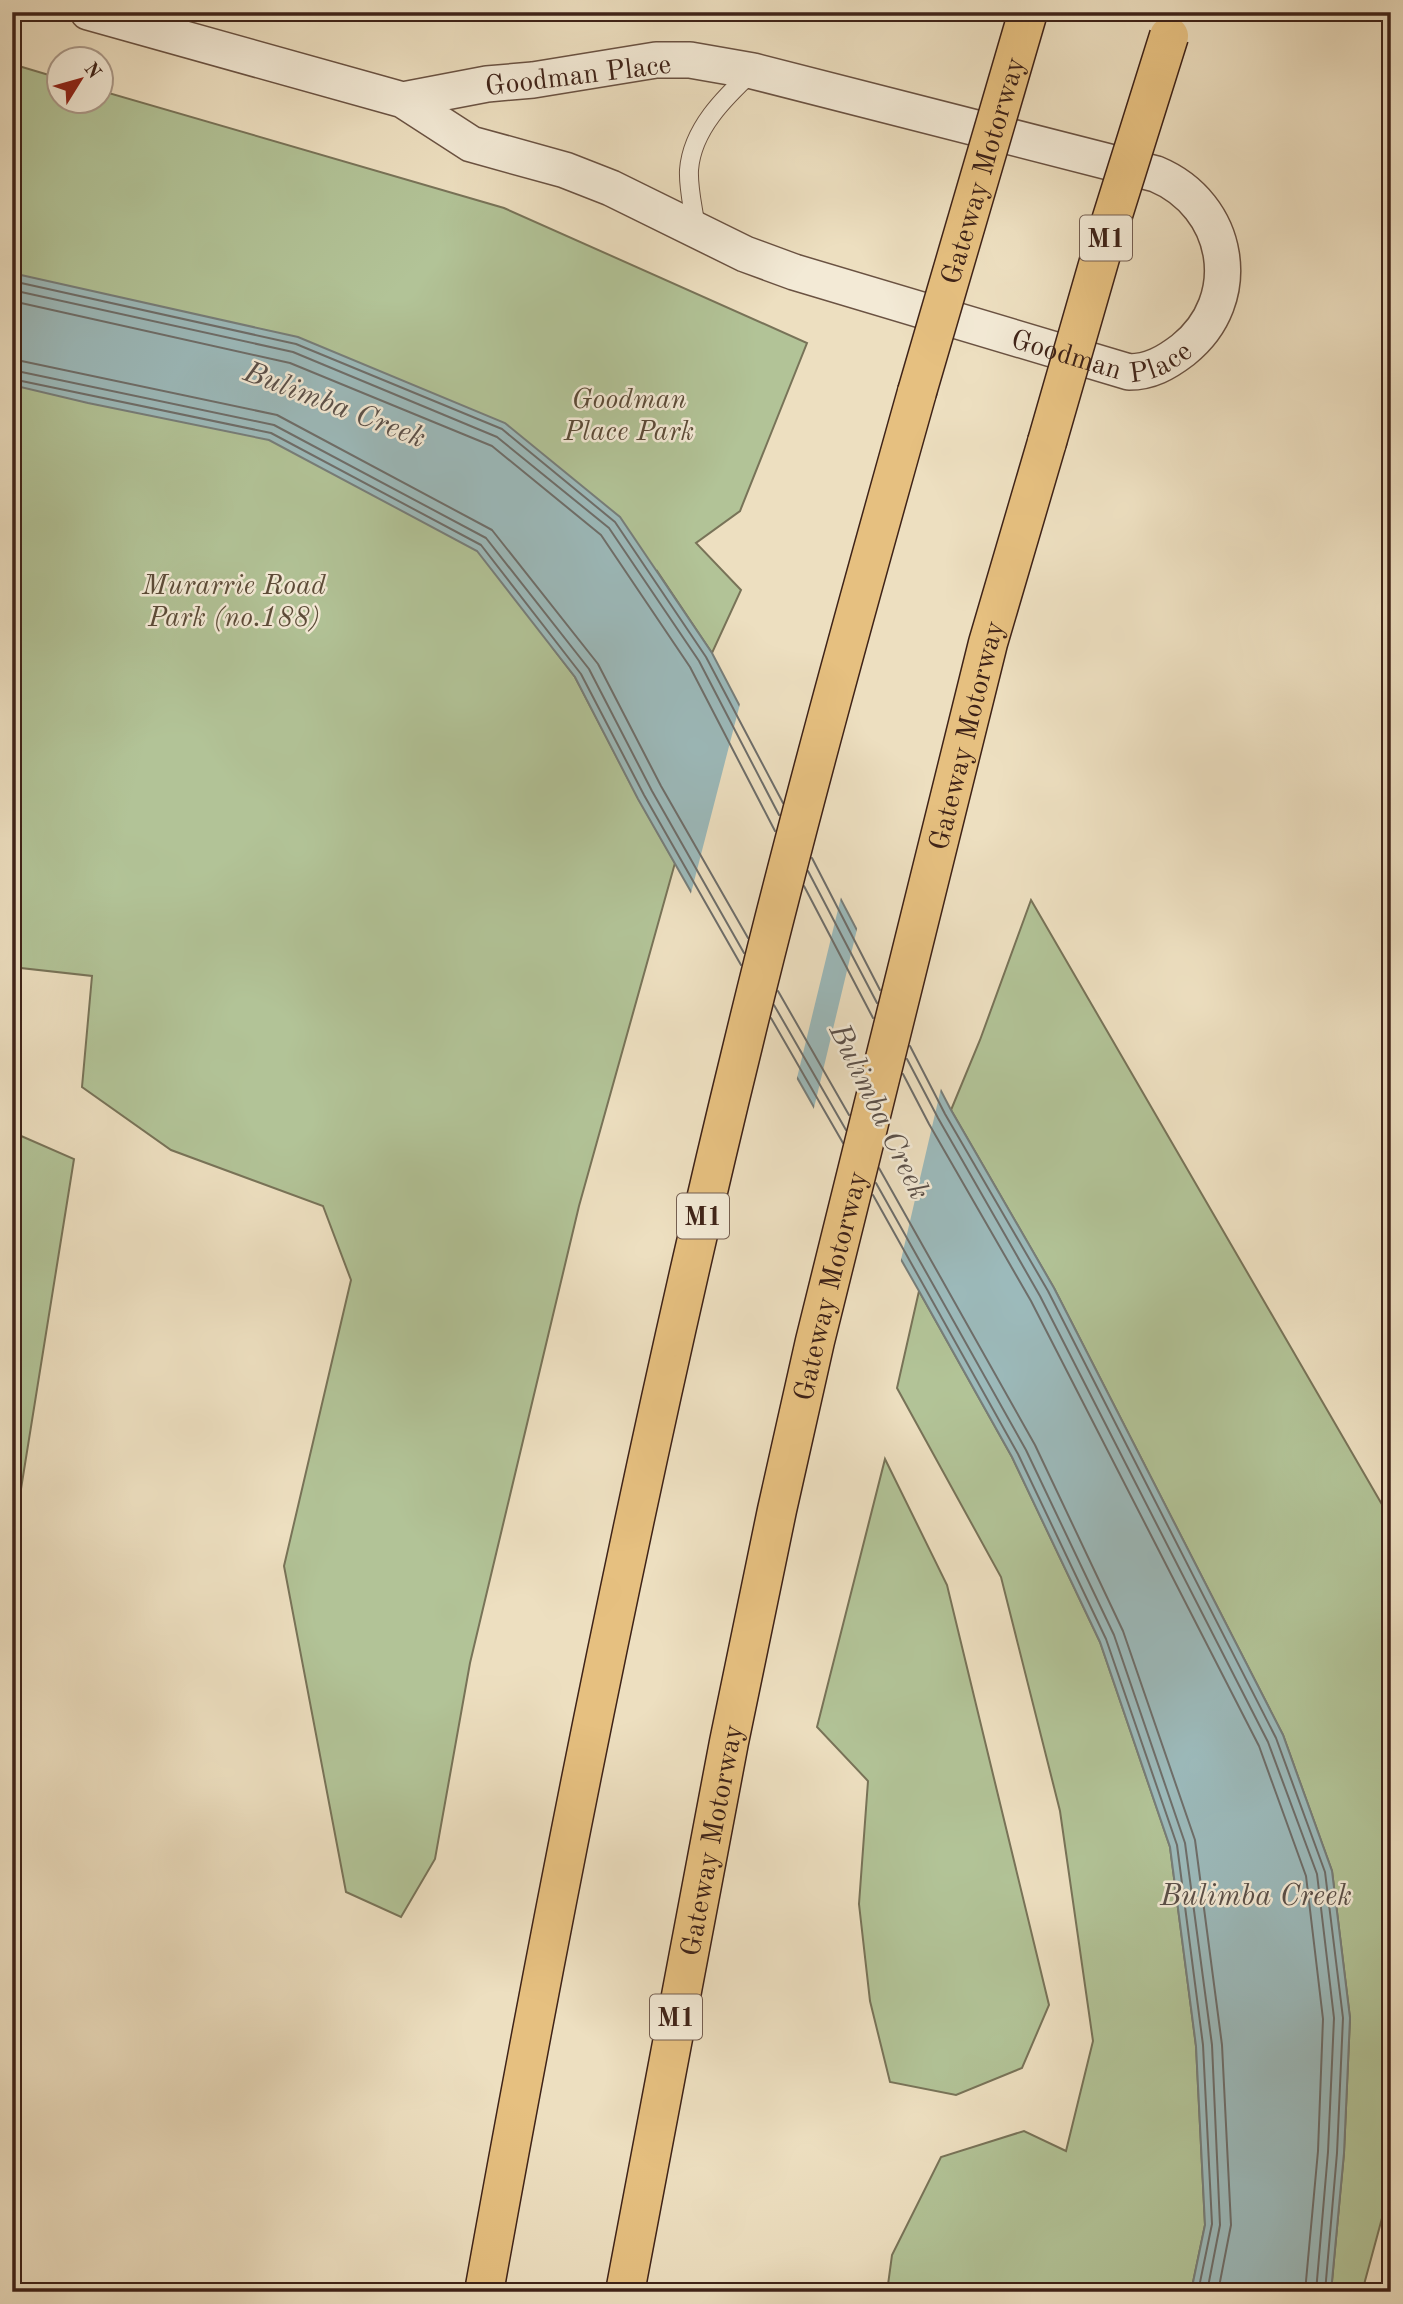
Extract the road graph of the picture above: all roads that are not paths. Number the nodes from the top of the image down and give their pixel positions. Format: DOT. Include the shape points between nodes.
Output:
graph roads {
  1 [pos="88,12"];
  2 [pos="1028,12"];
  3 [pos="1172,24"];
  4 [pos="753,71"];
  5 [pos="403,100"];
  6 [pos="696,230"];
  7 [pos="484,2292"];
  8 [pos="625,2292"];
  1 -- 5 [label="street, Goodman Place"];
  2 -- 7 [label="highway, Gateway Motorway / M1, bridge" via="845,647 689,1273 618,1599"];
  3 -- 8 [label="highway, Gateway Motorway / M1, bridge" via="988,643 815,1341 729,1742"];
  4 -- 5 [label="street, Goodman Place" via="656,60"];
  4 -- 6 [label="lane" via="716,109 694,148 689,170"];
  4 -- 6 [label="street, Goodman Place" via="1174,182 1196,203 1223,252 1219,297 1194,342 1158,367 1129,372 794,272"];
  5 -- 6 [label="street, Goodman Place" via="471,144 565,170"];
}
